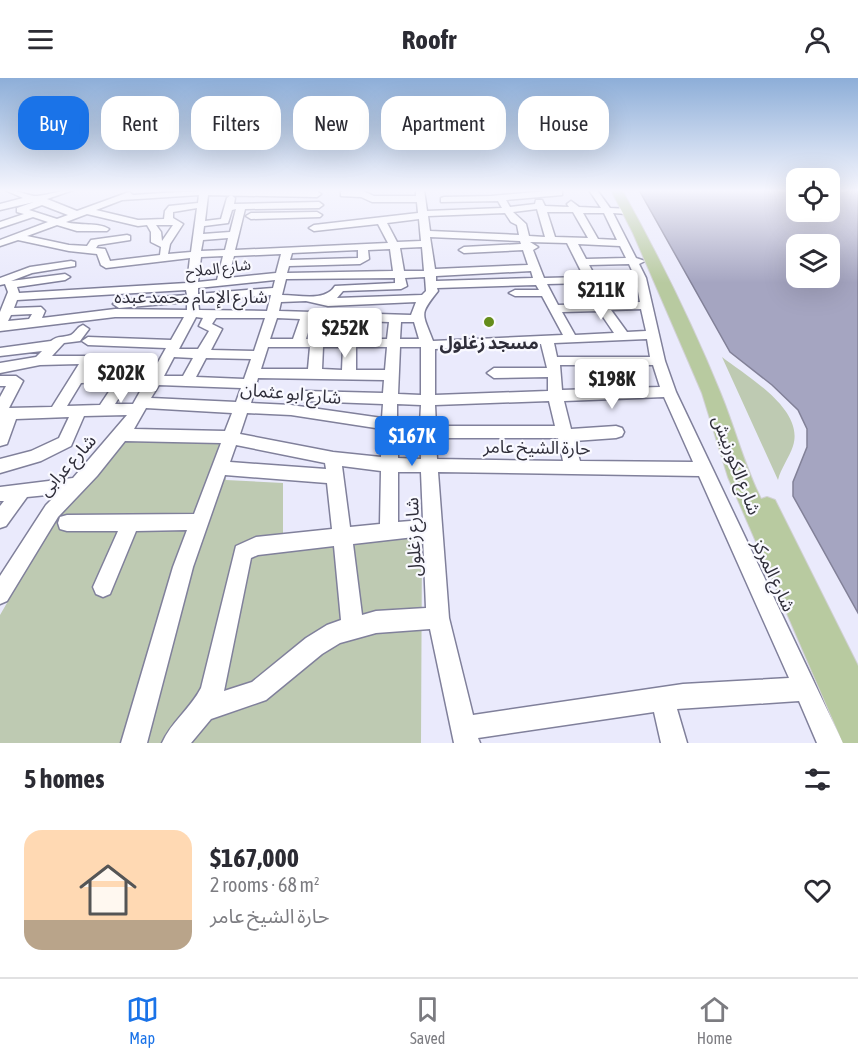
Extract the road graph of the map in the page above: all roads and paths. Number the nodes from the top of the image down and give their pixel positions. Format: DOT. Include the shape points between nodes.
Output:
graph roads {
  1 [pos="52,221"];
  2 [pos="61,221"];
  3 [pos="122,221"];
  4 [pos="129,221"];
  5 [pos="160,221"];
  6 [pos="173,221"];
  7 [pos="225,221"];
  8 [pos="237,221"];
  9 [pos="316,221"];
  10 [pos="381,221"];
  11 [pos="418,221"];
  12 [pos="422,221"];
  13 [pos="450,221"];
  14 [pos="450,221"];
  15 [pos="477,221"];
  16 [pos="485,221"];
  17 [pos="545,221"];
  18 [pos="583,221"];
  19 [pos="620,221"];
  20 [pos="628,221"];
  21 [pos="635,221"];
  22 [pos="518,222"];
  23 [pos="56,223"];
  24 [pos="138,223"];
  25 [pos="150,223"];
  26 [pos="199,223"];
  27 [pos="477,225"];
  28 [pos="314,228"];
  29 [pos="234,235"];
  30 [pos="24,236"];
  31 [pos="551,239"];
  32 [pos="594,242"];
  33 [pos="525,243"];
  34 [pos="573,243"];
  35 [pos="623,243"];
  36 [pos="0,245"];
  37 [pos="164,245"];
  38 [pos="394,245"];
  39 [pos="362,246"];
  40 [pos="77,249"];
  41 [pos="90,249"];
  42 [pos="312,249"];
  43 [pos="483,249"];
  44 [pos="464,250"];
  45 [pos="228,254"];
  46 [pos="285,257"];
  47 [pos="163,258"];
  48 [pos="637,261"];
  49 [pos="583,262"];
  50 [pos="267,265"];
  51 [pos="248,266"];
  52 [pos="535,268"];
  53 [pos="499,269"];
  54 [pos="281,276"];
  55 [pos="65,277"];
  56 [pos="641,278"];
  57 [pos="591,279"];
  58 [pos="109,280"];
  59 [pos="540,281"];
  60 [pos="222,282"];
  61 [pos="429,283"];
  62 [pos="5,285"];
  63 [pos="401,286"];
  64 [pos="512,288"];
  65 [pos="192,292"];
  66 [pos="546,293"];
  67 [pos="277,295"];
  68 [pos="648,305"];
  69 [pos="602,306"];
  70 [pos="553,309"];
  71 [pos="6,312"];
  72 [pos="192,313"];
  73 [pos="212,313"];
  74 [pos="272,314"];
  75 [pos="307,315"];
  76 [pos="396,318"];
  77 [pos="419,319"];
  78 [pos="34,322"];
  79 [pos="88,324"];
  80 [pos="0,326"];
  81 [pos="653,335"];
  82 [pos="623,336"];
  83 [pos="571,338"];
  84 [pos="546,339"];
  85 [pos="298,343"];
  86 [pos="317,343"];
  87 [pos="350,343"];
  88 [pos="393,343"];
  89 [pos="428,344"];
  90 [pos="54,345"];
  91 [pos="172,348"];
  92 [pos="260,349"];
  93 [pos="0,352"];
  94 [pos="202,353"];
  95 [pos="78,358"];
  96 [pos="40,361"];
  97 [pos="658,361"];
  98 [pos="554,366"];
  99 [pos="0,368"];
  100 [pos="312,373"];
  101 [pos="494,373"];
  102 [pos="349,374"];
  103 [pos="391,375"];
  104 [pos="251,378"];
  105 [pos="155,379"];
  106 [pos="76,380"];
  107 [pos="0,381"];
  108 [pos="116,381"];
  109 [pos="187,381"];
  110 [pos="669,392"];
  111 [pos="555,396"];
  112 [pos="390,400"];
  113 [pos="427,400"];
  114 [pos="302,404"];
  115 [pos="139,406"];
  116 [pos="242,408"];
  117 [pos="104,410"];
  118 [pos="80,411"];
  119 [pos="56,412"];
  120 [pos="4,413"];
  121 [pos="389,425"];
  122 [pos="428,431"];
  123 [pos="616,432"];
  124 [pos="564,434"];
  125 [pos="120,435"];
  126 [pos="229,438"];
  127 [pos="1,440"];
  128 [pos="333,458"];
  129 [pos="389,465"];
  130 [pos="429,465"];
  131 [pos="0,466"];
  132 [pos="218,468"];
  133 [pos="573,468"];
  134 [pos="703,470"];
  135 [pos="335,477"];
  136 [pos="34,484"];
  137 [pos="77,485"];
  138 [pos="0,494"];
  139 [pos="0,520"];
  140 [pos="131,521"];
  141 [pos="198,522"];
  142 [pos="67,523"];
  143 [pos="433,527"];
  144 [pos="389,530"];
  145 [pos="344,536"];
  146 [pos="103,586"];
  147 [pos="0,594"];
  148 [pos="438,618"];
  149 [pos="353,628"];
  150 [pos="806,689"];
  151 [pos="662,699"];
  152 [pos="858,699"];
  153 [pos="203,709"];
  154 [pos="466,736"];
  155 [pos="858,739"];
  156 [pos="134,743"];
  157 [pos="175,743"];
  158 [pos="674,743"];
  159 [pos="830,743"];
  1 -- 23 [label="street"];
  2 -- 23 [label="street"];
  3 -- 23 [label="street" via="108,228"];
  4 -- 24 [label="street"];
  5 -- 25 [label="street"];
  6 -- 37 [label="street" via="177,228"];
  7 -- 26 [label="street"];
  8 -- 29 [label="street"];
  9 -- 28 [label="street"];
  10 -- 28 [label="street"];
  10 -- 38 [label="street"];
  11 -- 38 [label="street"];
  12 -- 61 [label="street"];
  13 -- 27 [label="street"];
  14 -- 27 [label="street"];
  15 -- 27 [label="street"];
  16 -- 27 [label="street"];
  17 -- 31 [label="street"];
  18 -- 32 [label="street"];
  19 -- 35 [label="street, شارع المركز"];
  20 -- 155 [label="main road, شارع الكورنيش" via="700,367 739,477"];
  21 -- 152 [label="main road, شارع الكورنيش" via="646,234 707,360 754,478"];
  22 -- 27 [label="street"];
  22 -- 33 [label="street"];
  23 -- 30 [label="street"];
  24 -- 25 [label="street"];
  24 -- 41 [label="street" via="124,238 95,242"];
  25 -- 37 [label="street" via="156,232 156,242"];
  26 -- 29 [label="street"];
  26 -- 45 [label="street"];
  26 -- 47 [label="street"];
  26 -- 65 [label="street, شارع عرابى"];
  27 -- 33 [label="street"];
  27 -- 43 [label="street"];
  28 -- 42 [label="street"];
  29 -- 45 [label="street"];
  30 -- 36 [label="street"];
  30 -- 40 [label="street"];
  31 -- 33 [label="street"];
  31 -- 34 [label="street"];
  32 -- 34 [label="street"];
  32 -- 35 [label="street"];
  33 -- 34 [label="street"];
  33 -- 43 [label="street"];
  33 -- 52 [label="street"];
  34 -- 49 [label="street"];
  35 -- 48 [label="street, شارع المركز"];
  37 -- 47 [label="street"];
  38 -- 39 [label="street"];
  38 -- 63 [label="street"];
  39 -- 42 [label="street"];
  39 -- 46 [label="street" via="362,260"];
  40 -- 41 [label="street"];
  40 -- 62 [label="street" via="69,264 30,270"];
  41 -- 58 [label="street" via="89,252 101,251"];
  42 -- 46 [label="street"];
  43 -- 44 [label="street"];
  43 -- 53 [label="street"];
  45 -- 51 [label="street"];
  45 -- 60 [label="street"];
  46 -- 50 [label="street"];
  46 -- 54 [label="street"];
  47 -- 58 [label="street"];
  48 -- 49 [label="street"];
  48 -- 56 [label="street, شارع المركز"];
  49 -- 57 [label="street"];
  50 -- 51 [label="street, شارع الملاح"];
  50 -- 51 [label="street"];
  50 -- 54 [label="street, شارع الملاح"];
  51 -- 60 [label="street, شارع الملاح"];
  52 -- 53 [label="street"];
  52 -- 59 [label="street"];
  53 -- 61 [label="street"];
  53 -- 64 [label="street"];
  54 -- 63 [label="street, شارع الملاح"];
  54 -- 67 [label="street"];
  55 -- 62 [label="street"];
  56 -- 57 [label="street"];
  56 -- 68 [label="street, شارع المركز"];
  57 -- 59 [label="street"];
  57 -- 69 [label="street"];
  58 -- 62 [label="street, شارع الملاح"];
  58 -- 65 [label="street, شارع الملاح"];
  58 -- 79 [label="street"];
  59 -- 64 [label="street"];
  59 -- 66 [label="street"];
  60 -- 65 [label="street, شارع الملاح"];
  61 -- 63 [label="street"];
  61 -- 63 [label="street, شارع الملاح"];
  61 -- 64 [label="street"];
  61 -- 77 [label="street" via="417,310"];
  62 -- 71 [label="street"];
  63 -- 67 [label="street" via="325,302"];
  64 -- 66 [label="street"];
  65 -- 67 [label="street"];
  65 -- 72 [label="street, شارع عرابى"];
  65 -- 79 [label="street"];
  66 -- 70 [label="street"];
  67 -- 74 [label="street"];
  68 -- 69 [label="street"];
  68 -- 81 [label="street, شارع المركز"];
  69 -- 70 [label="street"];
  69 -- 82 [label="street"];
  70 -- 83 [label="street"];
  71 -- 78 [label="street" via="37,310"];
  71 -- 80 [label="street"];
  72 -- 73 [label="street, شارع الإمام محمد عبده"];
  72 -- 79 [label="street, شارع الإمام محمد عبده"];
  72 -- 91 [label="street, شارع عرابى"];
  73 -- 74 [label="street, شارع الإمام محمد عبده"];
  73 -- 94 [label="street" via="205,326 216,329"];
  74 -- 75 [label="street, شارع الإمام محمد عبده"];
  74 -- 92 [label="street"];
  75 -- 76 [label="street, شارع الإمام محمد عبده"];
  75 -- 85 [label="street"];
  76 -- 77 [label="street, شارع الإمام محمد عبده"];
  76 -- 88 [label="street"];
  77 -- 89 [label="street, شارع زغلول"];
  78 -- 79 [label="street, شارع الإمام محمد عبده"];
  78 -- 80 [label="street, شارع الإمام محمد عبده"];
  79 -- 90 [label="street" via="75,338 62,339"];
  79 -- 91 [label="street"];
  79 -- 95 [label="street"];
  81 -- 82 [label="street"];
  81 -- 97 [label="street, شارع المركز"];
  82 -- 83 [label="street"];
  83 -- 84 [label="street"];
  84 -- 89 [label="street"];
  84 -- 98 [label="street"];
  85 -- 86 [label="street"];
  85 -- 92 [label="street"];
  86 -- 87 [label="street"];
  86 -- 100 [label="street"];
  87 -- 88 [label="street"];
  87 -- 102 [label="street"];
  88 -- 89 [label="street"];
  88 -- 103 [label="street"];
  89 -- 113 [label="street, شارع زغلول"];
  90 -- 93 [label="street"];
  90 -- 96 [label="street"];
  91 -- 94 [label="street"];
  91 -- 105 [label="street, شارع عرابى"];
  92 -- 94 [label="street"];
  92 -- 104 [label="street"];
  94 -- 109 [label="street"];
  95 -- 96 [label="street"];
  95 -- 106 [label="street" via="89,361"];
  96 -- 99 [label="street"];
  97 -- 98 [label="street"];
  97 -- 110 [label="street, شارع المركز"];
  98 -- 101 [label="street"];
  98 -- 111 [label="street"];
  100 -- 102 [label="street"];
  100 -- 104 [label="street"];
  100 -- 114 [label="street"];
  102 -- 103 [label="street"];
  103 -- 112 [label="street"];
  104 -- 109 [label="street"];
  104 -- 116 [label="street"];
  105 -- 108 [label="street" via="122,373"];
  105 -- 109 [label="street"];
  105 -- 115 [label="street, شارع عرابى"];
  106 -- 108 [label="street"];
  106 -- 119 [label="street"];
  107 -- 120 [label="street" via="16,381"];
  108 -- 117 [label="street"];
  110 -- 111 [label="street"];
  110 -- 134 [label="street, شارع المركز"];
  111 -- 113 [label="street"];
  111 -- 124 [label="street"];
  112 -- 113 [label="street"];
  112 -- 114 [label="street"];
  112 -- 121 [label="street"];
  113 -- 122 [label="street, شارع زغلول"];
  114 -- 116 [label="street, شارع ابو عثمان"];
  114 -- 121 [label="street, شارع ابو عثمان"];
  115 -- 116 [label="street, شارع ابو عثمان"];
  115 -- 117 [label="street, شارع ابو عثمان"];
  115 -- 125 [label="street, شارع عرابى"];
  116 -- 126 [label="street"];
  117 -- 118 [label="street, شارع ابو عثمان"];
  118 -- 119 [label="street, شارع ابو عثمان"];
  118 -- 131 [label="street" via="65,442"];
  119 -- 120 [label="street, شارع ابو عثمان"];
  120 -- 127 [label="street"];
  121 -- 122 [label="street, شارع ابو عثمان"];
  121 -- 129 [label="street"];
  122 -- 124 [label="street, شارع ابو عثمان"];
  122 -- 130 [label="street, شارع زغلول"];
  123 -- 124 [label="street, شارع ابو عثمان"];
  124 -- 133 [label="street"];
  125 -- 126 [label="street, حارة الشيخ عامر"];
  125 -- 137 [label="street, شارع عرابى"];
  126 -- 128 [label="street, حارة الشيخ عامر"];
  126 -- 132 [label="street"];
  128 -- 129 [label="street, حارة الشيخ عامر"];
  128 -- 135 [label="street"];
  129 -- 130 [label="street, حارة الشيخ عامر"];
  129 -- 144 [label="street"];
  130 -- 133 [label="street, حارة الشيخ عامر"];
  130 -- 143 [label="street, شارع زغلول"];
  132 -- 135 [label="street"];
  132 -- 141 [label="street"];
  133 -- 134 [label="street, حارة الشيخ عامر"];
  134 -- 150 [label="street, شارع المركز"];
  135 -- 145 [label="street"];
  136 -- 137 [label="street"];
  136 -- 138 [label="street"];
  136 -- 139 [label="street"];
  137 -- 147 [label="street, شارع عرابى" via="52,511"];
  140 -- 141 [label="street"];
  140 -- 142 [label="street"];
  140 -- 146 [label="street"];
  141 -- 156 [label="street"];
  143 -- 144 [label="street"];
  143 -- 148 [label="street, شارع زغلول"];
  144 -- 145 [label="street"];
  145 -- 149 [label="street"];
  145 -- 153 [label="street" via="256,546 243,552 212,691"];
  148 -- 149 [label="street" via="376,622"];
  148 -- 154 [label="street, شارع زغلول"];
  149 -- 153 [label="street" via="335,633 314,646 258,692"];
  150 -- 151 [label="street"];
  150 -- 159 [label="street, شارع المركز"];
  151 -- 154 [label="street"];
  151 -- 158 [label="street"];
  153 -- 157 [label="street"];
}
